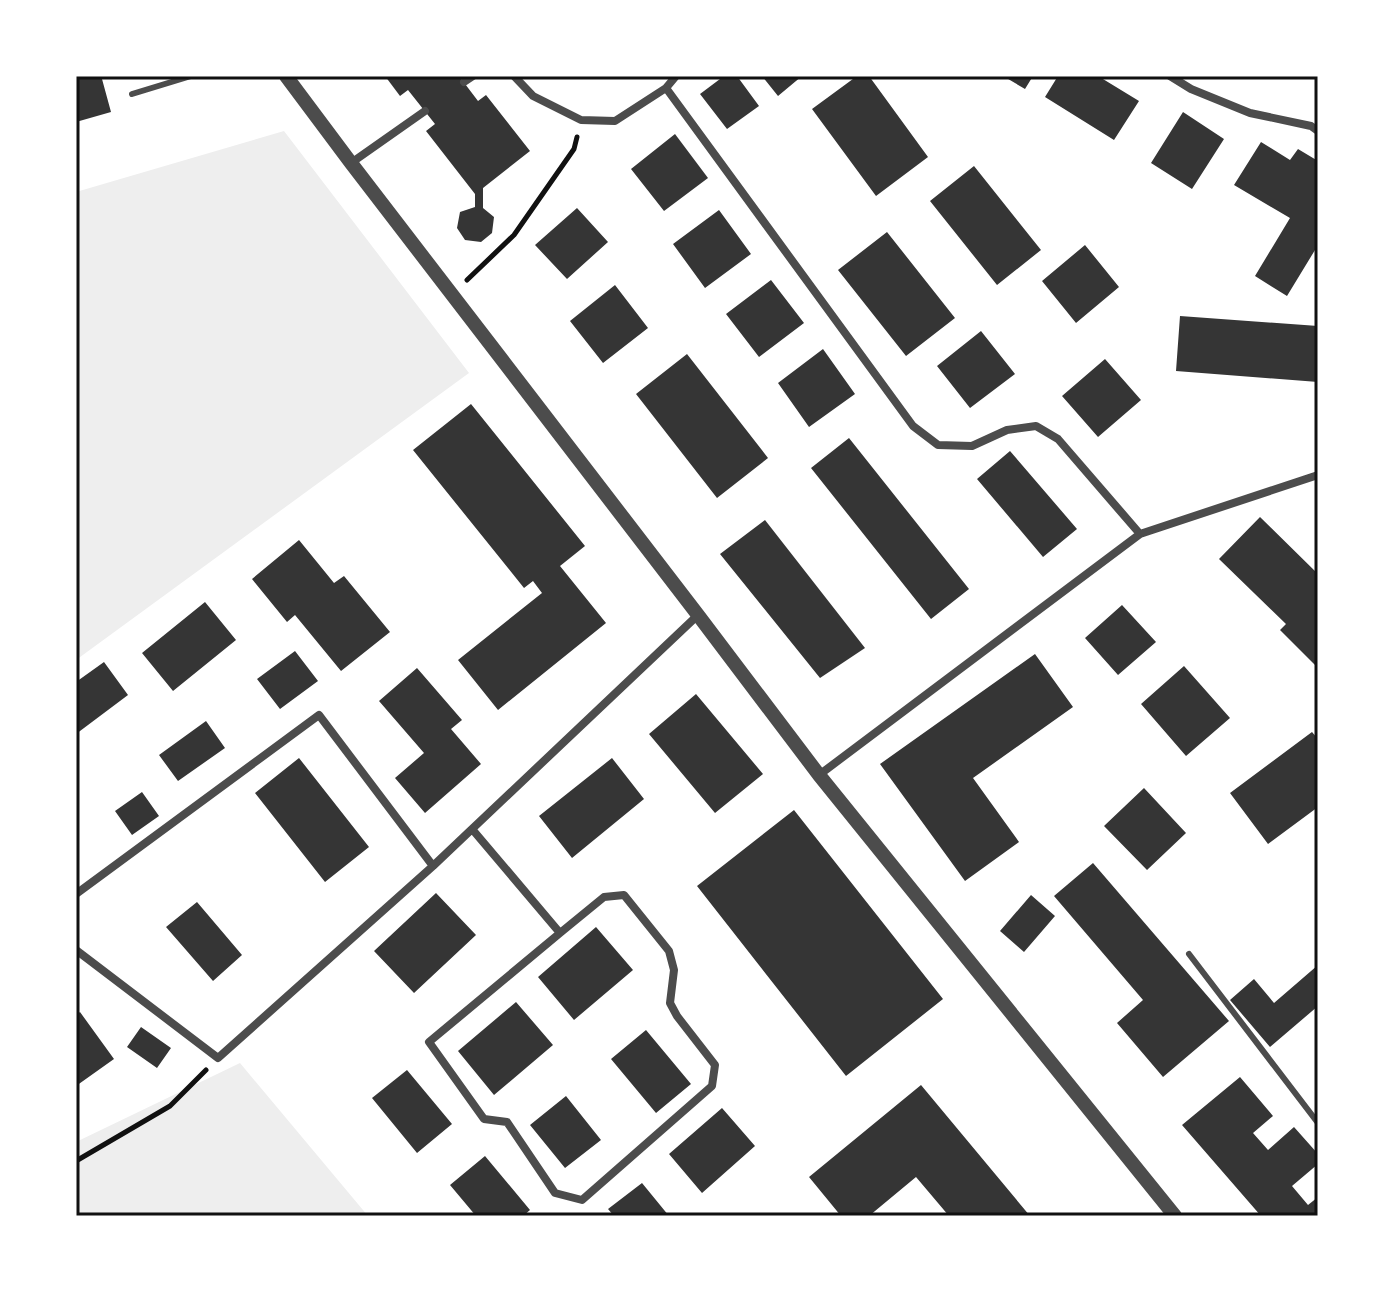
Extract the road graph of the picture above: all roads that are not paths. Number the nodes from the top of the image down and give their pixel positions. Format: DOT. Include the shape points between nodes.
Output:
graph roads {
  1 [pos="191,76"];
  2 [pos="286,76"];
  3 [pos="473,76"];
  4 [pos="514,76"];
  5 [pos="676,76"];
  6 [pos="1170,76"];
  7 [pos="464,82"];
  8 [pos="666,88"];
  9 [pos="132,94"];
  10 [pos="425,111"];
  11 [pos="1318,131"];
  12 [pos="351,163"];
  13 [pos="1318,475"];
  14 [pos="1140,534"];
  15 [pos="698,615"];
  16 [pos="819,775"];
  17 [pos="472,829"];
  18 [pos="433,866"];
  19 [pos="76,894"];
  20 [pos="560,933"];
  21 [pos="76,950"];
  22 [pos="1189,954"];
  23 [pos="1318,1123"];
  24 [pos="1175,1216"];
  1 -- 9 [label="lane"];
  2 -- 12 [label="street"];
  3 -- 7 [label="street"];
  4 -- 8 [label="street" via="533,96 581,120 615,121"];
  5 -- 8 [label="street"];
  6 -- 11 [label="street" via="1250,113"];
  8 -- 14 [label="street" via="913,426 938,445 972,446 1007,430 1036,426 1058,439"];
  10 -- 12 [label="street"];
  12 -- 15 [label="street"];
  13 -- 14 [label="street"];
  14 -- 16 [label="street"];
  15 -- 16 [label="street"];
  15 -- 17 [label="street"];
  16 -- 24 [label="street"];
  17 -- 18 [label="street"];
  17 -- 20 [label="street"];
  18 -- 19 [label="street" via="319,715"];
  18 -- 21 [label="street" via="218,1058"];
  20 -- 20 [label="street" via="429,1042 484,1119 507,1122 555,1193 582,1200 712,1086 715,1065 670,1003 674,970 669,951 624,895 604,897"];
  22 -- 23 [label="lane"];
}
